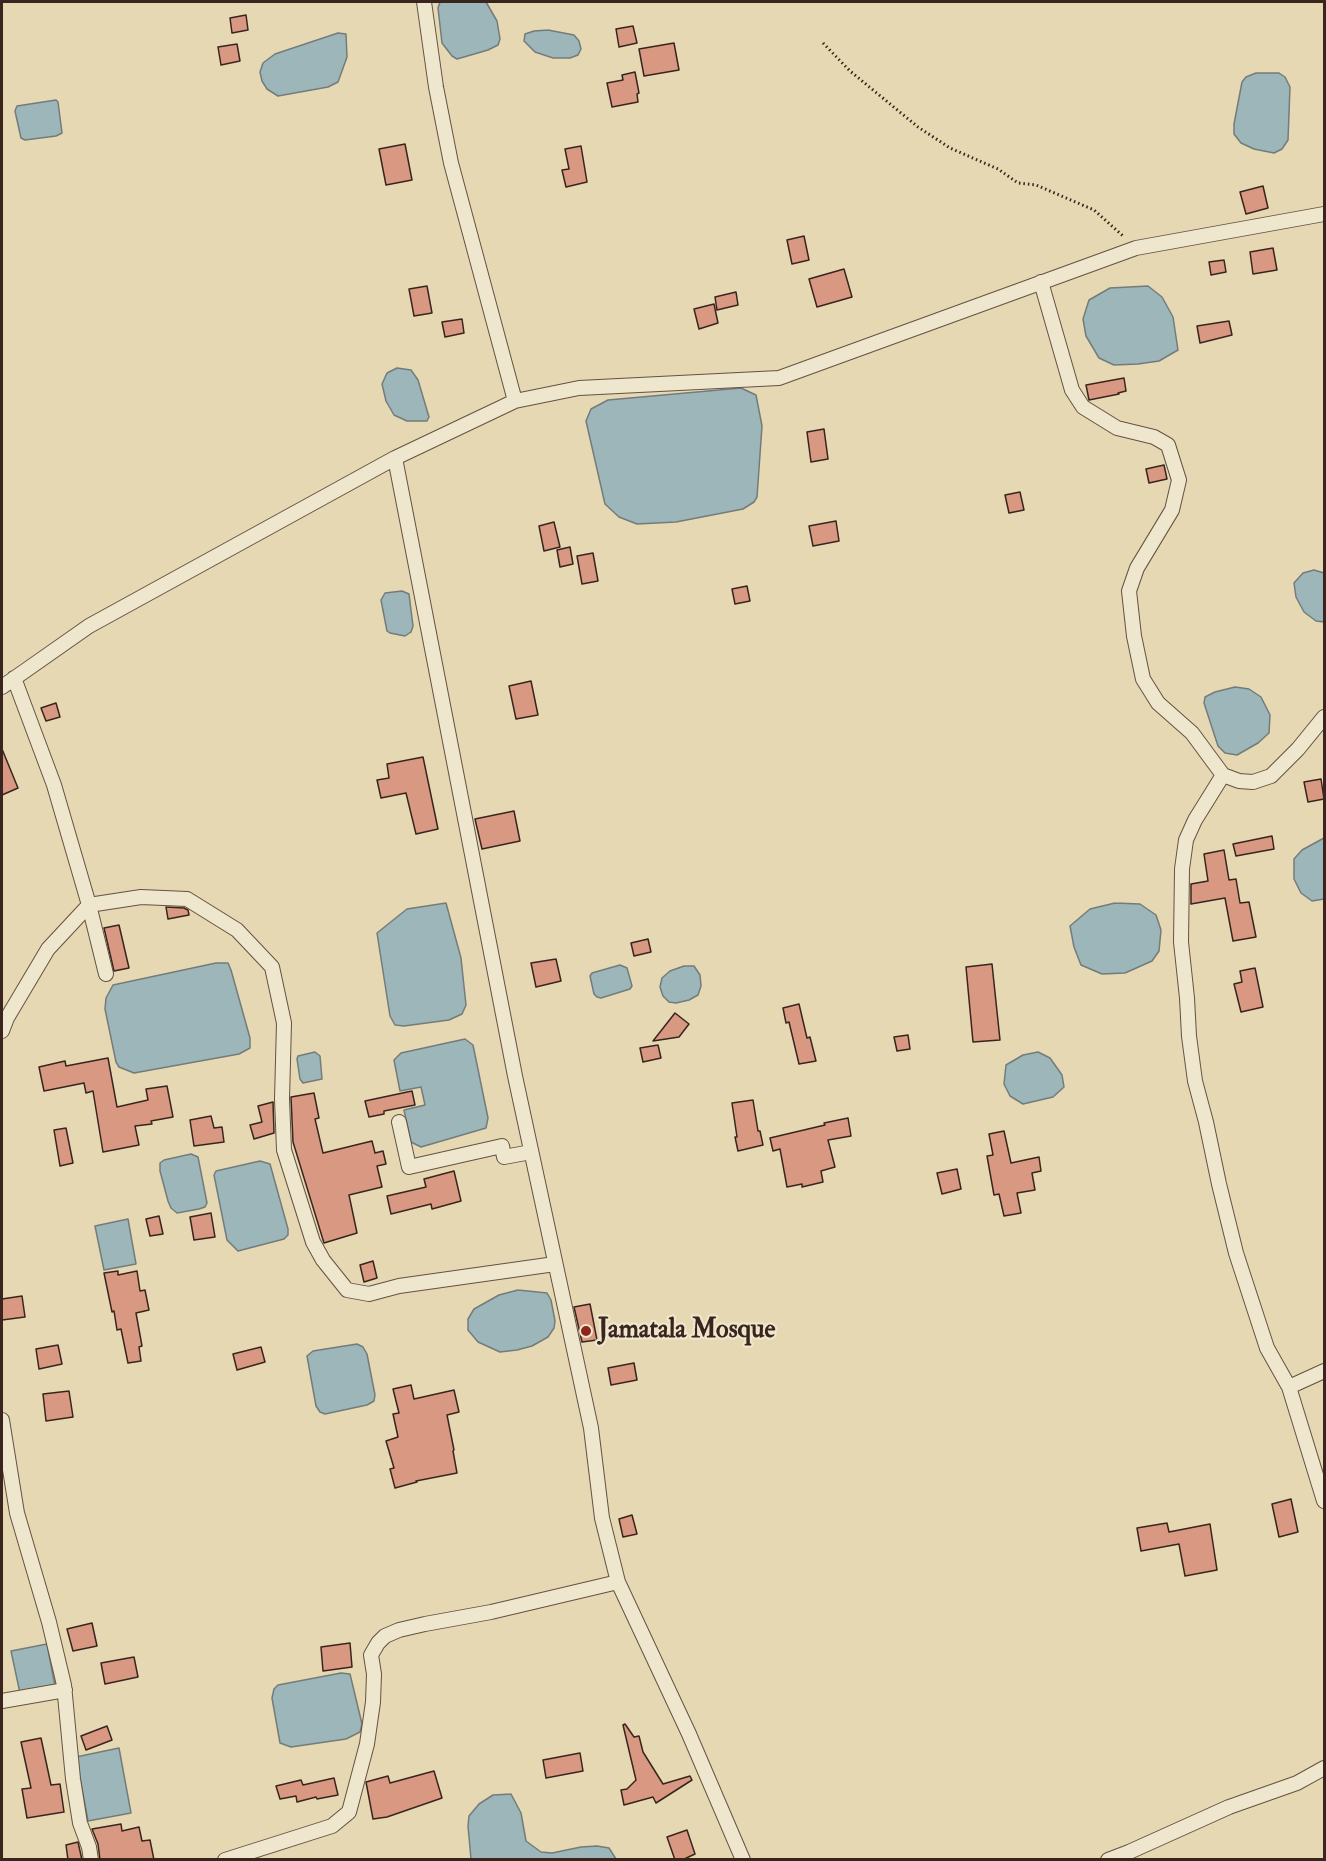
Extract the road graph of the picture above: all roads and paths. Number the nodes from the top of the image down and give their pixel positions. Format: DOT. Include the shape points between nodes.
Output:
graph roads {
  1 [pos="424,2"];
  2 [pos="823,43"];
  3 [pos="1324,214"];
  4 [pos="1136,248"];
  5 [pos="1041,282"];
  6 [pos="515,401"];
  7 [pos="395,458"];
  8 [pos="14,678"];
  9 [pos="2,687"];
  10 [pos="1324,717"];
  11 [pos="1223,775"];
  12 [pos="89,905"];
  13 [pos="106,974"];
  14 [pos="2,1031"];
  15 [pos="399,1122"];
  16 [pos="531,1152"];
  17 [pos="555,1264"];
  18 [pos="1324,1371"];
  19 [pos="1290,1387"];
  20 [pos="2,1420"];
  21 [pos="1324,1501"];
  22 [pos="618,1582"];
  23 [pos="65,1690"];
  24 [pos="2,1701"];
  25 [pos="1324,1768"];
  26 [pos="91,1860"];
  27 [pos="225,1860"];
  28 [pos="743,1860"];
  29 [pos="1108,1860"];
  1 -- 6 [label="street" via="451,163"];
  2 -- 4 [label="path" via="918,127 950,148 998,169 1018,183 1036,185 1094,210"];
  3 -- 4 [label="street"];
  4 -- 5 [label="street"];
  5 -- 6 [label="street" via="779,378 579,388"];
  5 -- 11 [label="street" via="1072,390 1083,407 1117,428 1154,437 1168,445 1179,480 1172,510 1137,568 1129,591 1134,636 1143,679 1158,703 1192,734"];
  6 -- 7 [label="street"];
  7 -- 8 [label="street" via="88,626"];
  7 -- 16 [label="street"];
  8 -- 9 [label="street"];
  8 -- 12 [label="street" via="54,785"];
  10 -- 11 [label="street" via="1271,776 1253,782"];
  11 -- 19 [label="street" via="1186,840 1182,869 1181,942 1189,1036 1195,1081 1236,1253 1267,1348"];
  12 -- 13 [label="street"];
  12 -- 14 [label="street" via="48,950"];
  12 -- 17 [label="street" via="141,897 187,899 237,930 272,967 284,1023 284,1149 313,1242 347,1290 369,1294 399,1286"];
  15 -- 16 [label="street" via="409,1167 502,1146 504,1157"];
  16 -- 17 [label="street"];
  17 -- 22 [label="street" via="591,1428 602,1518"];
  18 -- 19 [label="street"];
  19 -- 21 [label="street"];
  20 -- 23 [label="street" via="17,1513"];
  22 -- 27 [label="street" via="385,1636 371,1655 374,1674 370,1723 349,1812 332,1826"];
  22 -- 28 [label="street"];
  23 -- 24 [label="street"];
  23 -- 26 [label="street" via="73,1779"];
  25 -- 29 [label="street" via="1297,1783 1229,1807"];
}
